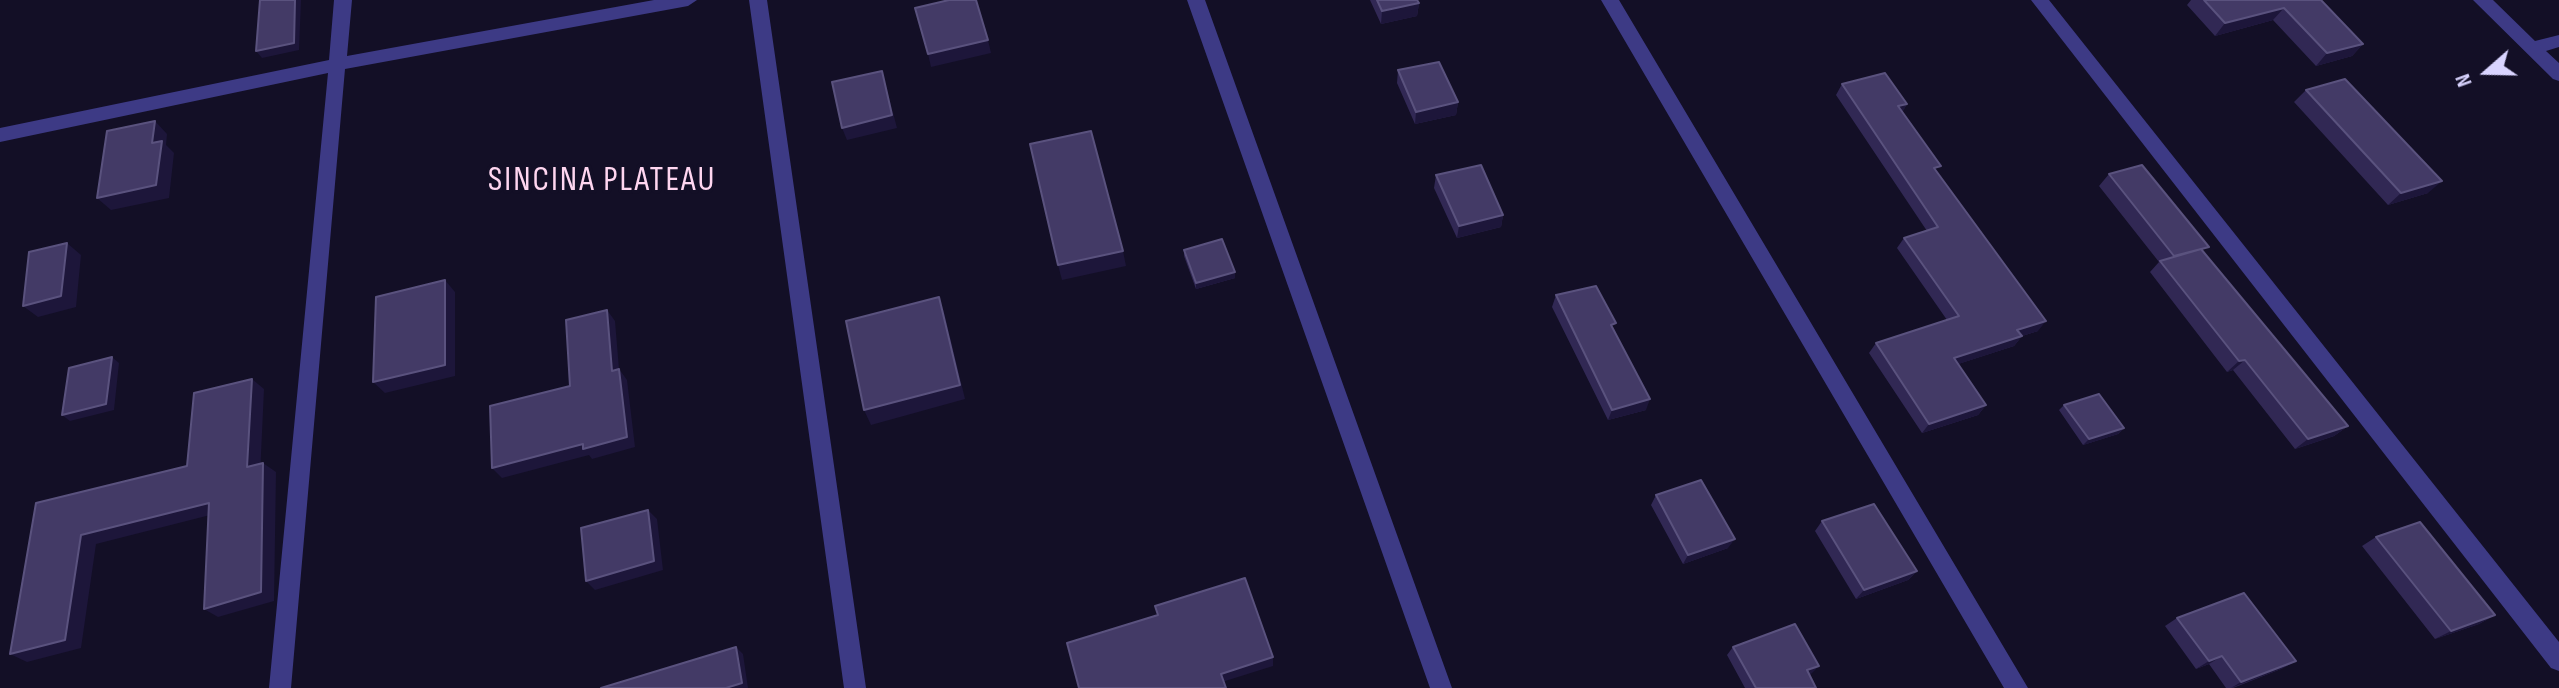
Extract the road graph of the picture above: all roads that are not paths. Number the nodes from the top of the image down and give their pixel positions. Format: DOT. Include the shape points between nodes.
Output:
graph roads {
  1 [pos="343,0"];
  2 [pos="688,0"];
  3 [pos="758,0"];
  4 [pos="1196,0"];
  5 [pos="1610,0"];
  6 [pos="2040,0"];
  7 [pos="2482,0"];
  8 [pos="2559,41"];
  9 [pos="2532,48"];
  10 [pos="339,64"];
  11 [pos="2559,74"];
  12 [pos="0,135"];
  13 [pos="2559,660"];
  14 [pos="280,688"];
  15 [pos="855,688"];
  16 [pos="1441,688"];
  17 [pos="2017,688"];
  1 -- 10 [label="street"];
  2 -- 10 [label="street"];
  3 -- 15 [label="street"];
  4 -- 16 [label="street"];
  5 -- 17 [label="street"];
  6 -- 13 [label="street"];
  7 -- 9 [label="street"];
  8 -- 9 [label="street"];
  9 -- 11 [label="street"];
  10 -- 12 [label="street"];
  10 -- 14 [label="street"];
}
